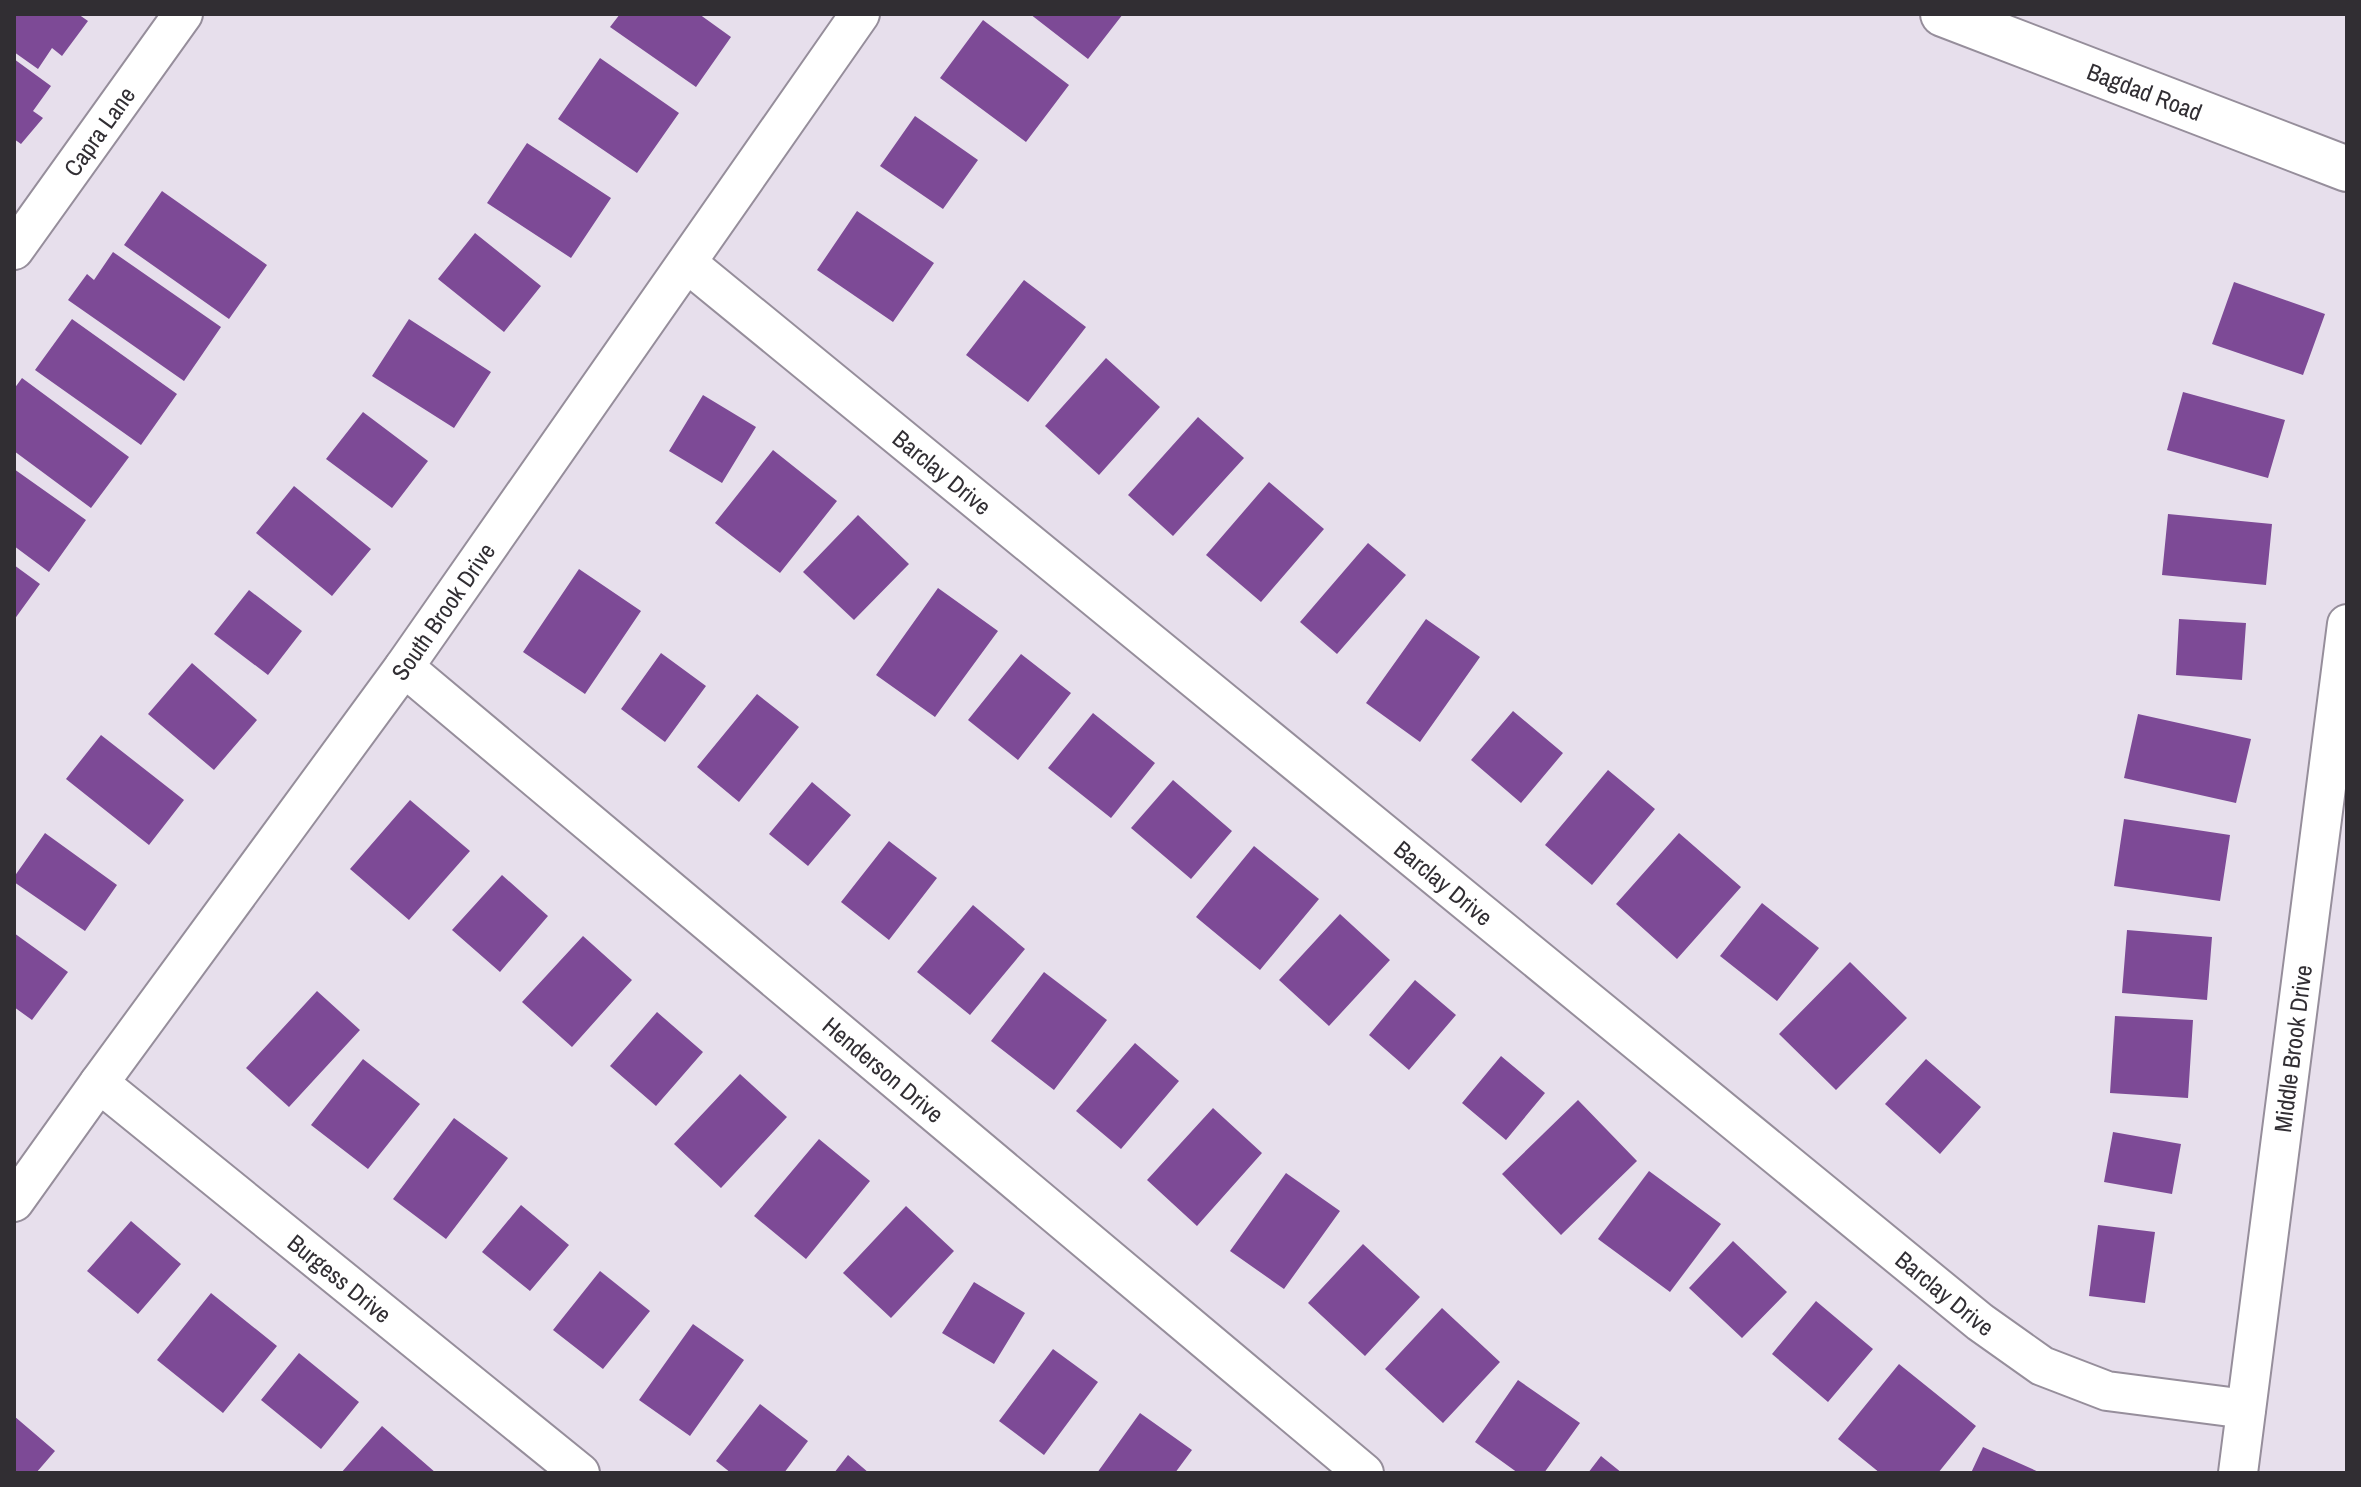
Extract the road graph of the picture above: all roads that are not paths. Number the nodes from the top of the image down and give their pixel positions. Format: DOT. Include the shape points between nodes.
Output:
graph roads {
  1 [pos="183,14"];
  2 [pos="860,14"];
  3 [pos="1943,14"];
  4 [pos="2347,169"];
  5 [pos="14,250"];
  6 [pos="687,263"];
  7 [pos="2347,624"];
  8 [pos="404,667"];
  9 [pos="99,1083"];
  10 [pos="14,1202"];
  11 [pos="2246,1409"];
  12 [pos="580,1473"];
  13 [pos="1364,1473"];
  14 [pos="2238,1473"];
  1 -- 5 [label="street, Capra Lane"];
  2 -- 6 [label="street, South Brook Drive"];
  3 -- 4 [label="street, Bagdad Road"];
  6 -- 8 [label="street, South Brook Drive"];
  6 -- 11 [label="street, Barclay Drive" via="1980,1322 2042,1366 2107,1391"];
  7 -- 11 [label="street, Middle Brook Drive"];
  8 -- 9 [label="street, South Brook Drive"];
  8 -- 13 [label="street, Henderson Drive"];
  9 -- 10 [label="street, South Brook Drive"];
  9 -- 12 [label="street, Burgess Drive"];
  11 -- 14 [label="street, Middle Brook Drive"];
}
